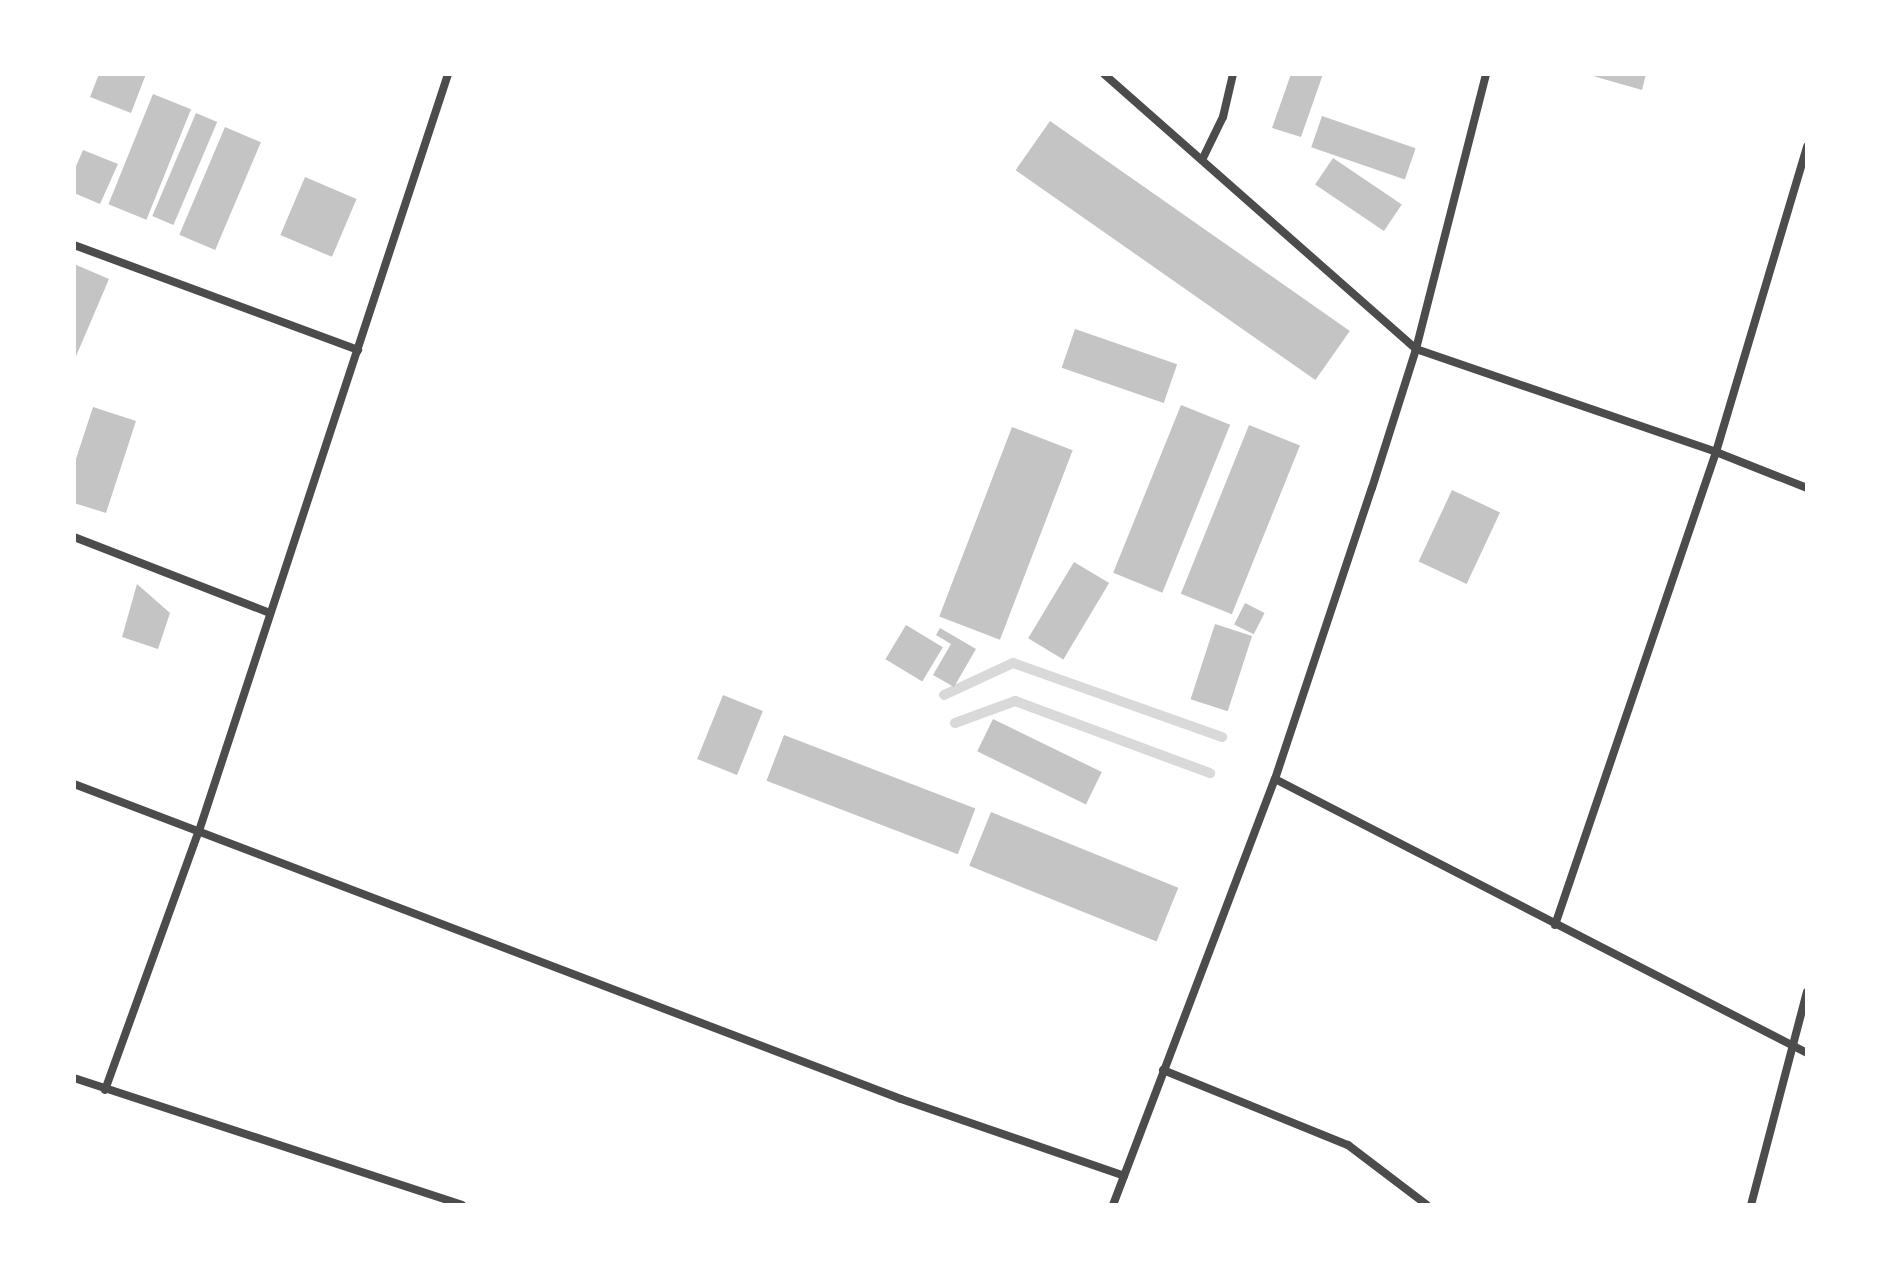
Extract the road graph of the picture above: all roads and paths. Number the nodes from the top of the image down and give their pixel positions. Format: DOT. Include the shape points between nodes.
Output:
graph roads {
  1 [pos="436,74"];
  2 [pos="1104,74"];
  3 [pos="1233,74"];
  4 [pos="1486,74"];
  5 [pos="448,76"];
  6 [pos="1807,146"];
  7 [pos="1202,160"];
  8 [pos="74,245"];
  9 [pos="1416,349"];
  10 [pos="358,350"];
  11 [pos="1716,452"];
  12 [pos="1807,488"];
  13 [pos="74,537"];
  14 [pos="270,613"];
  15 [pos="1275,779"];
  16 [pos="74,784"];
  17 [pos="199,831"];
  18 [pos="1555,925"];
  19 [pos="1807,992"];
  20 [pos="1792,1044"];
  21 [pos="1807,1053"];
  22 [pos="1163,1070"];
  23 [pos="74,1078"];
  24 [pos="105,1090"];
  25 [pos="1124,1176"];
  26 [pos="462,1205"];
  27 [pos="1113,1205"];
  28 [pos="1427,1205"];
  29 [pos="1751,1205"];
  1 -- 5 [label="street"];
  2 -- 7 [label="street"];
  3 -- 7 [label="street" via="1223,117"];
  4 -- 9 [label="street"];
  5 -- 10 [label="street"];
  6 -- 11 [label="street"];
  7 -- 9 [label="street"];
  8 -- 10 [label="street"];
  9 -- 11 [label="street"];
  9 -- 15 [label="street"];
  10 -- 14 [label="street"];
  11 -- 12 [label="street"];
  11 -- 18 [label="street"];
  13 -- 14 [label="street"];
  14 -- 17 [label="street"];
  15 -- 18 [label="street"];
  15 -- 22 [label="street"];
  16 -- 17 [label="street"];
  17 -- 24 [label="street"];
  17 -- 25 [label="street" via="887,1094"];
  18 -- 20 [label="street"];
  19 -- 20 [label="street"];
  20 -- 21 [label="street"];
  20 -- 29 [label="street"];
  22 -- 25 [label="street"];
  22 -- 28 [label="street" via="1348,1145"];
  23 -- 24 [label="street"];
  24 -- 26 [label="street"];
  25 -- 27 [label="street"];
}
